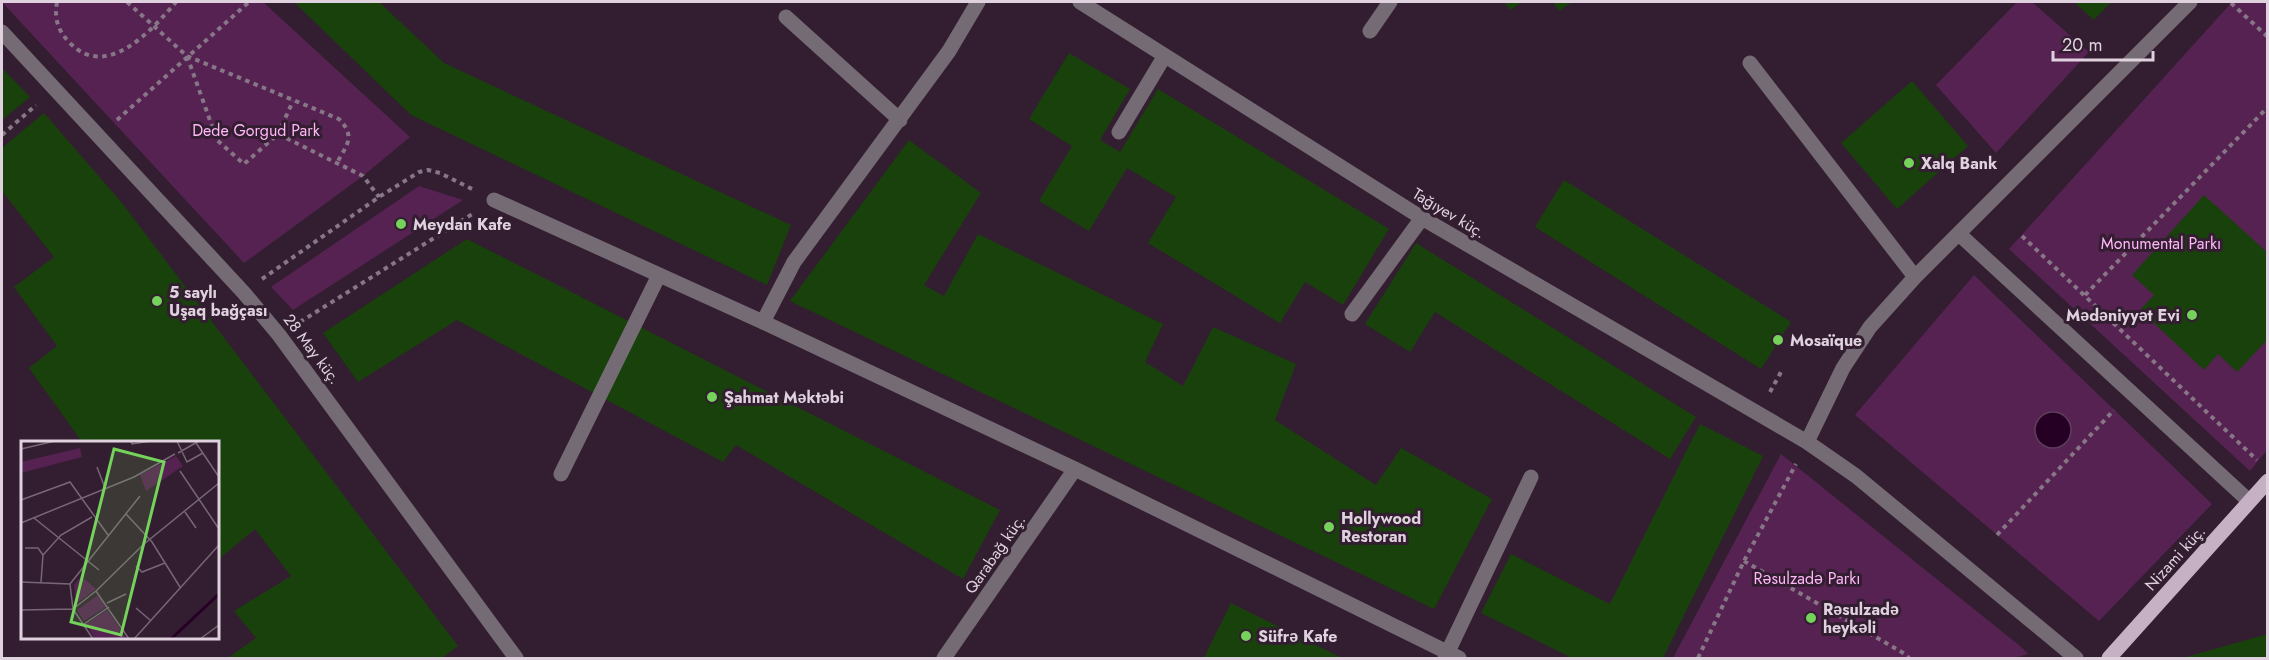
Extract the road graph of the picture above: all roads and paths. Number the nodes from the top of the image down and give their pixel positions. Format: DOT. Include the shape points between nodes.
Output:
graph roads {
  1 [pos="57,2"];
  2 [pos="127,2"];
  3 [pos="176,2"];
  4 [pos="249,2"];
  5 [pos="978,2"];
  6 [pos="1080,2"];
  7 [pos="1390,2"];
  8 [pos="2190,2"];
  9 [pos="2231,3"];
  10 [pos="786,17"];
  11 [pos="153,26"];
  12 [pos="1370,31"];
  13 [pos="2,32"];
  14 [pos="2268,37"];
  15 [pos="187,56"];
  16 [pos="1164,57"];
  17 [pos="1750,63"];
  18 [pos="55,90"];
  19 [pos="293,101"];
  20 [pos="2268,106"];
  21 [pos="900,120"];
  22 [pos="114,123"];
  23 [pos="1119,132"];
  24 [pos="278,134"];
  25 [pos="2,135"];
  26 [pos="337,163"];
  27 [pos="380,197"];
  28 [pos="494,200"];
  29 [pos="1422,218"];
  30 [pos="1959,234"];
  31 [pos="2022,236"];
  32 [pos="659,275"];
  33 [pos="1916,277"];
  34 [pos="244,293"];
  35 [pos="2085,295"];
  36 [pos="1352,314"];
  37 [pos="763,322"];
  38 [pos="279,335"];
  39 [pos="2114,410"];
  40 [pos="1807,442"];
  41 [pos="2257,460"];
  42 [pos="1075,469"];
  43 [pos="561,474"];
  44 [pos="1531,477"];
  45 [pos="2268,481"];
  46 [pos="2249,501"];
  47 [pos="1997,534"];
  48 [pos="1744,561"];
  49 [pos="510,656"];
  50 [pos="1450,657"];
  51 [pos="944,658"];
  52 [pos="1698,658"];
  53 [pos="1910,658"];
  54 [pos="2076,658"];
  55 [pos="2109,658"];
  1 -- 11 [label="path" via="54,14 60,33 75,48 95,57 123,52"];
  2 -- 11 [label="path"];
  3 -- 11 [label="path"];
  4 -- 15 [label="path"];
  5 -- 21 [label="street"];
  6 -- 16 [label="street, Tağıyev küç."];
  7 -- 12 [label="street"];
  8 -- 30 [label="street"];
  9 -- 14 [label="path"];
  10 -- 21 [label="street"];
  11 -- 15 [label="path"];
  13 -- 18 [label="street, 28 May küç."];
  15 -- 19 [label="path"];
  15 -- 22 [label="path"];
  15 -- 24 [label="path" via="217,140 244,164"];
  16 -- 23 [label="street"];
  16 -- 29 [label="street, Tağıyev küç."];
  17 -- 33 [label="street"];
  18 -- 25 [label="path"];
  18 -- 34 [label="street, 28 May küç."];
  19 -- 24 [label="path"];
  19 -- 26 [label="path" via="339,119 348,129 349,139"];
  20 -- 35 [label="path"];
  21 -- 37 [label="street" via="794,262"];
  24 -- 26 [label="path"];
  26 -- 27 [label="path" via="363,176"];
  27 -- 28 [label="path" via="428,170"];
  27 -- 34 [label="path"];
  28 -- 32 [label="street"];
  28 -- 38 [label="path"];
  29 -- 36 [label="street"];
  29 -- 40 [label="street, Tağıyev küç."];
  30 -- 33 [label="street"];
  30 -- 46 [label="street"];
  31 -- 35 [label="path"];
  32 -- 37 [label="street"];
  32 -- 43 [label="street"];
  33 -- 40 [label="street" via="1870,327 1843,368"];
  34 -- 38 [label="street, 28 May küç."];
  35 -- 41 [label="path"];
  37 -- 42 [label="street"];
  38 -- 49 [label="street, 28 May küç."];
  39 -- 47 [label="path"];
  40 -- 48 [label="path"];
  40 -- 54 [label="street, Tağıyev küç." via="1856,476"];
  42 -- 50 [label="street"];
  42 -- 51 [label="street, Qarabağ küç."];
  44 -- 50 [label="street"];
  45 -- 46 [label="main road, Nizami küç."];
  46 -- 55 [label="main road, Nizami küç."];
  48 -- 52 [label="path"];
  48 -- 53 [label="path"];
}
